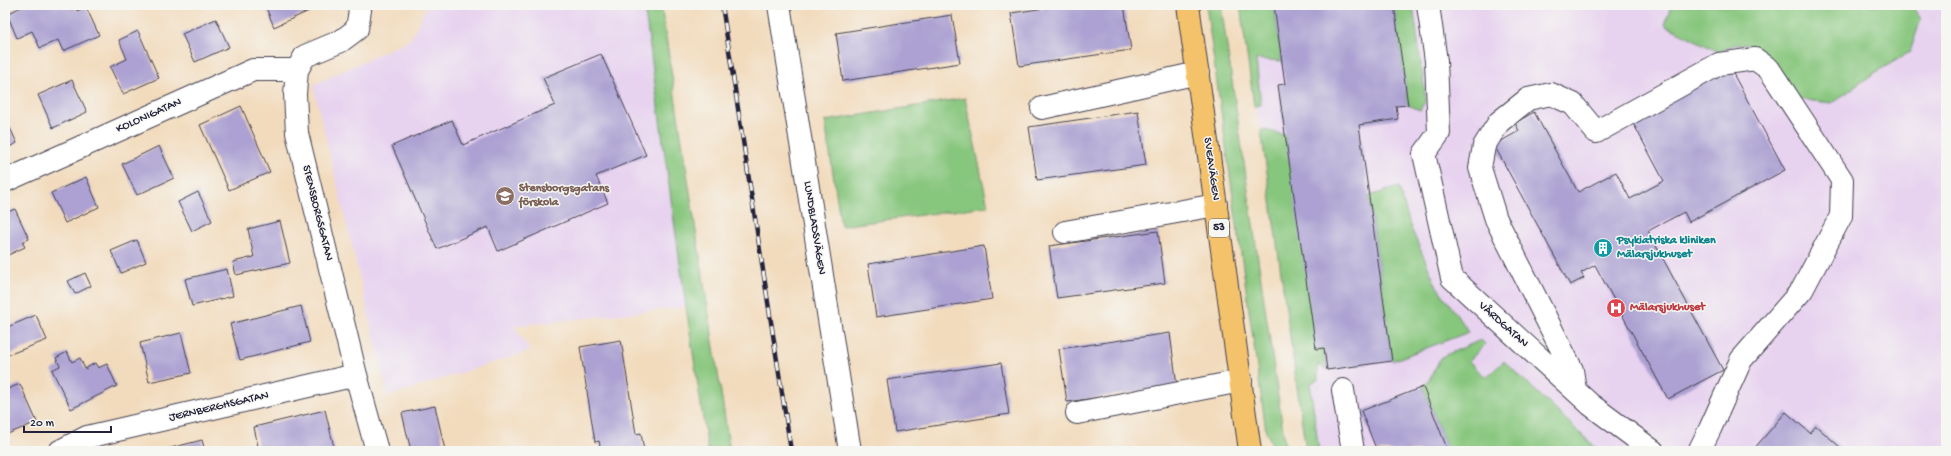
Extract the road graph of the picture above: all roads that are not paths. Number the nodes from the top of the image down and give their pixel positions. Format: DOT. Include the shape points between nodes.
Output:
graph roads {
  1 [pos="358,5"];
  2 [pos="779,5"];
  3 [pos="1188,5"];
  4 [pos="1428,5"];
  5 [pos="297,70"];
  6 [pos="1198,73"];
  7 [pos="1042,108"];
  8 [pos="5,180"];
  9 [pos="1216,205"];
  10 [pos="1065,232"];
  11 [pos="356,375"];
  12 [pos="1240,380"];
  13 [pos="1343,390"];
  14 [pos="1575,390"];
  15 [pos="1077,413"];
  16 [pos="60,451"];
  17 [pos="378,451"];
  18 [pos="850,451"];
  19 [pos="1250,451"];
  20 [pos="1353,451"];
  21 [pos="1653,451"];
  22 [pos="1699,451"];
  1 -- 5 [label="street" via="360,10 357,29 341,41 305,56"];
  2 -- 18 [label="street, LUNDBLADSVÄGEN"];
  3 -- 6 [label="main road, SVEAVÄGEN / 53"];
  4 -- 14 [label="street, VÅRDGATAN" via="1436,61 1440,133 1424,154 1452,278"];
  5 -- 8 [label="street, KOLONIGATAN" via="253,70"];
  5 -- 11 [label="street, STENSBORGSGATAN" via="297,132"];
  6 -- 7 [label="street"];
  6 -- 9 [label="main road, SVEAVÄGEN / 53"];
  9 -- 10 [label="street"];
  9 -- 12 [label="main road, SVEAVÄGEN / 53"];
  11 -- 16 [label="street, JERNBERGHSGATAN" via="88,438"];
  11 -- 17 [label="street, STENSBORGSGATAN"];
  12 -- 15 [label="street"];
  12 -- 19 [label="main road, SVEAVÄGEN / 53"];
  13 -- 20 [label="street"];
  14 -- 21 [label="street, VÅRDGATAN"];
  14 -- 22 [label="street" via="1572,370 1496,219 1480,168 1484,146 1500,122 1528,99 1551,94 1573,104 1596,132 1719,64 1754,59 1770,69 1842,180 1841,216 1802,290 1741,360"];
}
